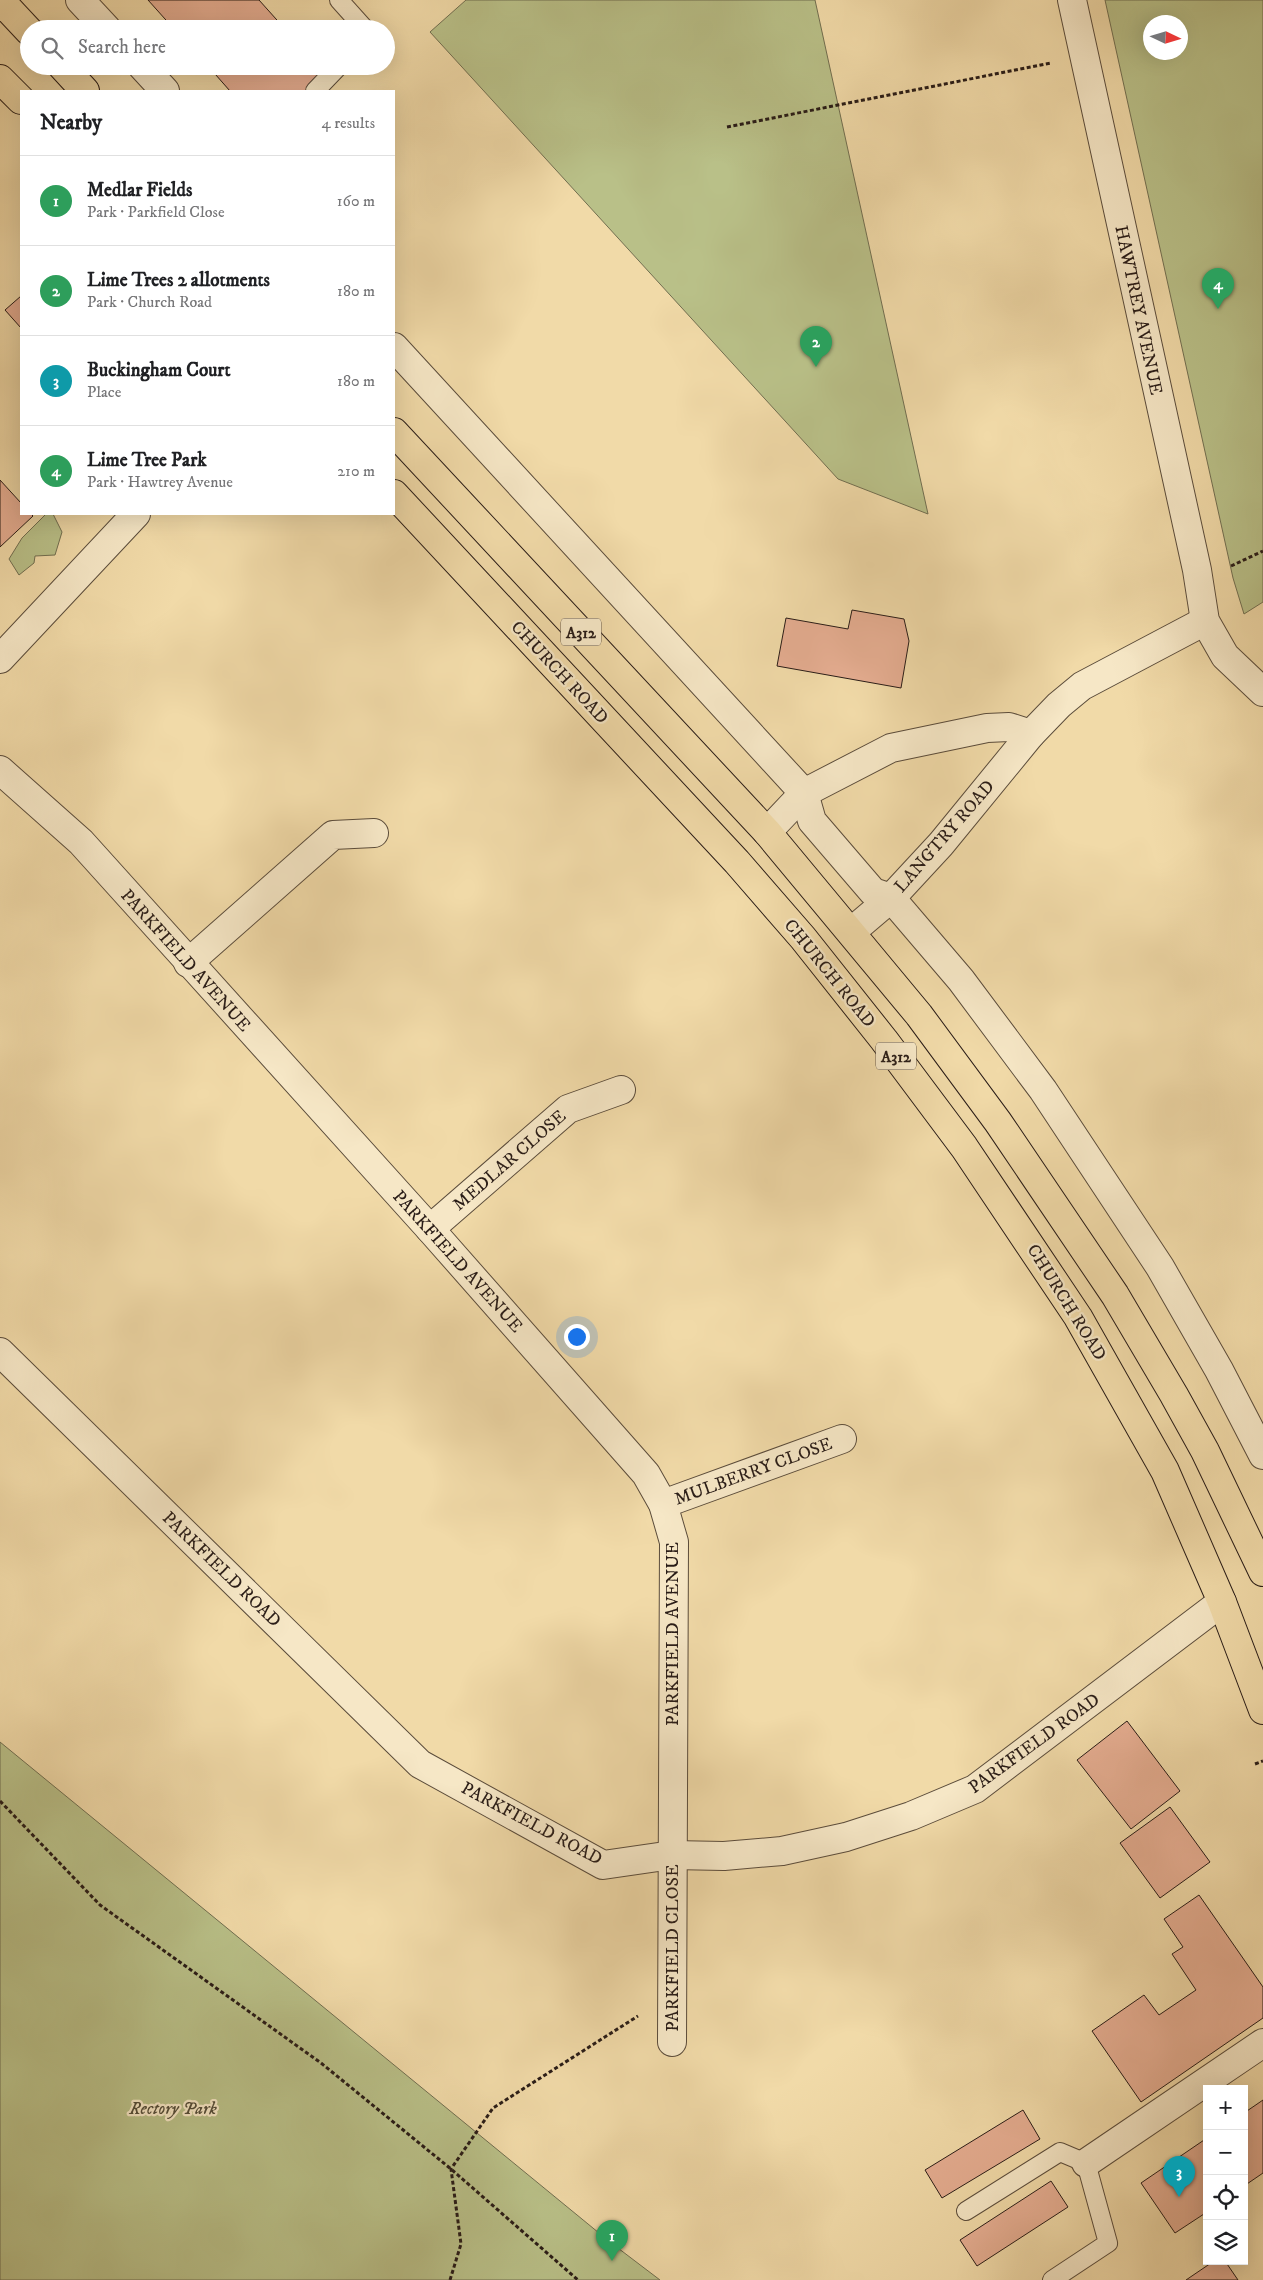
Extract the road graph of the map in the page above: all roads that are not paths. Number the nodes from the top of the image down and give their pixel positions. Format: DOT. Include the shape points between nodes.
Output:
graph roads {
  1 [pos="0,0"];
  2 [pos="80,0"];
  3 [pos="339,0"];
  4 [pos="1072,0"];
  5 [pos="99,20"];
  6 [pos="357,20"];
  7 [pos="20,21"];
  8 [pos="70,75"];
  9 [pos="150,75"];
  10 [pos="330,75"];
  11 [pos="0,79"];
  12 [pos="84,90"];
  13 [pos="164,90"];
  14 [pos="315,90"];
  15 [pos="20,99"];
  16 [pos="395,348"];
  17 [pos="395,433"];
  18 [pos="395,495"];
  19 [pos="135,515"];
  20 [pos="1205,621"];
  21 [pos="0,659"];
  22 [pos="1263,692"];
  23 [pos="1031,734"];
  24 [pos="0,770"];
  25 [pos="804,794"];
  26 [pos="768,832"];
  27 [pos="374,833"];
  28 [pos="891,898"];
  29 [pos="851,932"];
  30 [pos="188,963"];
  31 [pos="621,1090"];
  32 [pos="430,1228"];
  33 [pos="0,1352"];
  34 [pos="842,1439"];
  35 [pos="1263,1455"];
  36 [pos="663,1504"];
  37 [pos="1263,1572"];
  38 [pos="1222,1602"];
  39 [pos="1263,1710"];
  40 [pos="672,1855"];
  41 [pos="672,2042"];
  42 [pos="1263,2044"];
  43 [pos="1086,2163"];
  44 [pos="966,2211"];
  45 [pos="1052,2280"];
  1 -- 7 [label="highway"];
  2 -- 5 [label="street"];
  3 -- 6 [label="lane"];
  4 -- 20 [label="street, HAWTREY AVENUE"];
  8 -- 12 [label="highway"];
  9 -- 13 [label="street"];
  10 -- 14 [label="lane"];
  11 -- 15 [label="highway"];
  16 -- 25 [label="street"];
  17 -- 26 [label="highway, A312"];
  18 -- 38 [label="highway, CHURCH ROAD / A312" via="737,862 884,1040 1000,1200 1078,1317 1165,1471"];
  19 -- 21 [label="street"];
  20 -- 22 [label="street, HAWTREY AVENUE" via="1225,656"];
  20 -- 23 [label="street, LANGTRY ROAD" via="1082,686"];
  23 -- 25 [label="street" via="1009,727 987,728 891,748"];
  23 -- 28 [label="street, LANGTRY ROAD" via="941,844"];
  24 -- 30 [label="street, PARKFIELD AVENUE" via="81,842"];
  25 -- 26 [label="street"];
  25 -- 28 [label="street" via="812,821 873,892"];
  26 -- 29 [label="highway, A312"];
  27 -- 30 [label="street" via="333,835"];
  28 -- 29 [label="street, LANGTRY ROAD"];
  28 -- 35 [label="street" via="961,980 1043,1090 1106,1183 1170,1284"];
  29 -- 37 [label="highway, A312" via="919,1015 998,1122 1115,1295 1192,1427"];
  30 -- 32 [label="street, PARKFIELD AVENUE"];
  31 -- 32 [label="street, MEDLAR CLOSE" via="568,1109"];
  32 -- 36 [label="street, PARKFIELD AVENUE" via="646,1474"];
  33 -- 40 [label="street, PARKFIELD ROAD" via="420,1764 603,1865"];
  34 -- 36 [label="street, MULBERRY CLOSE"];
  36 -- 40 [label="street, PARKFIELD AVENUE" via="674,1542"];
  38 -- 39 [label="highway, CHURCH ROAD / A312"];
  38 -- 40 [label="street, PARKFIELD ROAD" via="975,1789 902,1819 846,1837 782,1851 724,1856"];
  40 -- 41 [label="street, PARKFIELD CLOSE"];
  42 -- 43 [label="street"];
  43 -- 44 [label="lane" via="1060,2152"];
  43 -- 45 [label="lane" via="1108,2243"];
}
